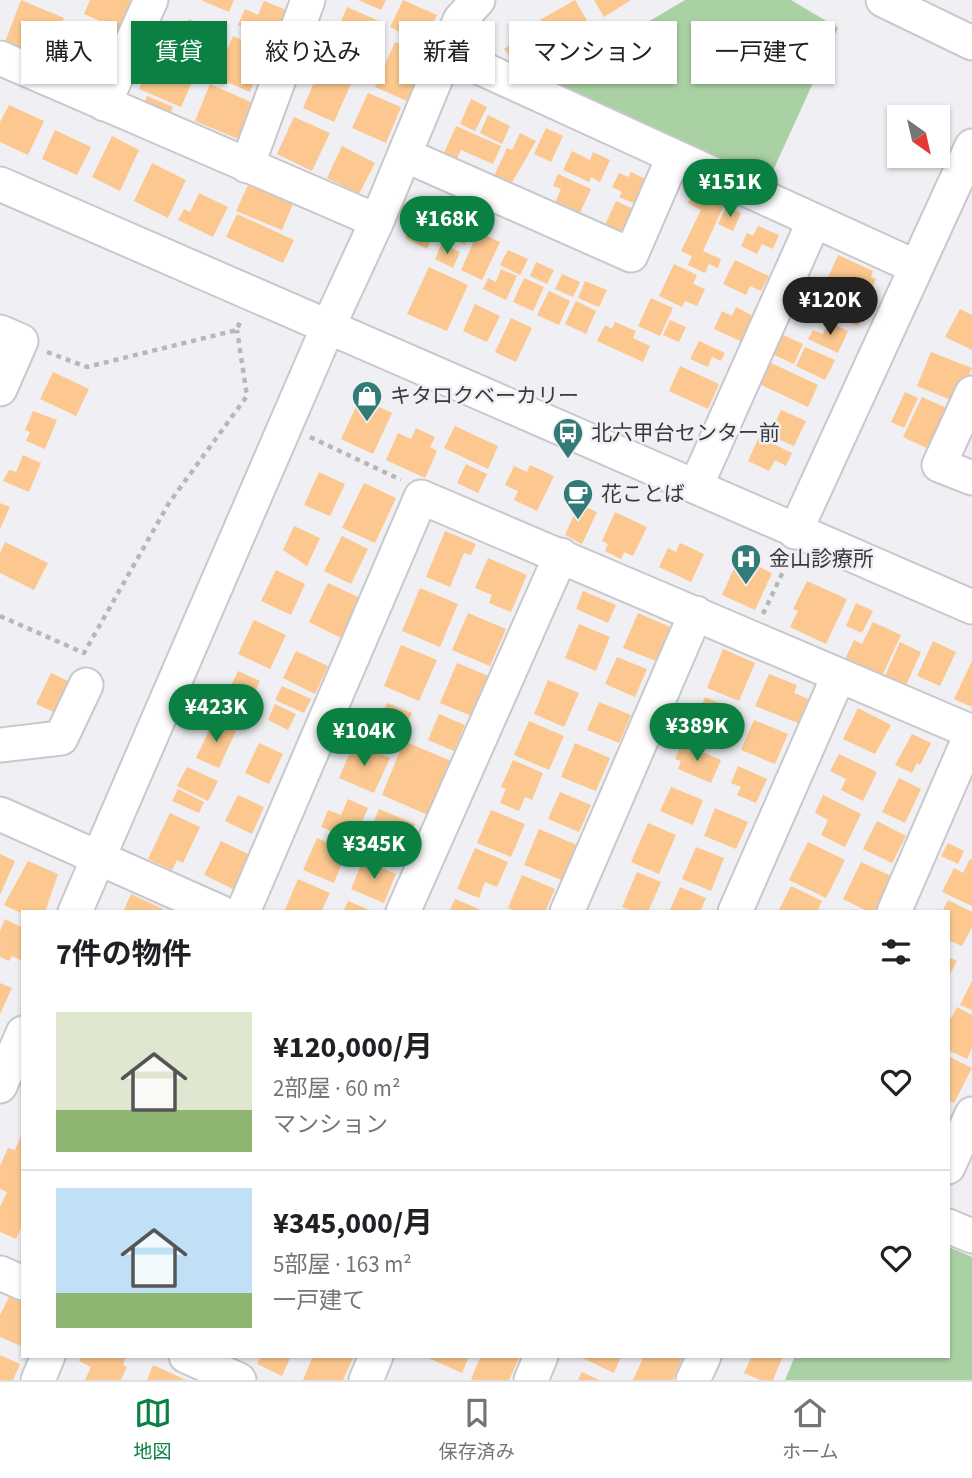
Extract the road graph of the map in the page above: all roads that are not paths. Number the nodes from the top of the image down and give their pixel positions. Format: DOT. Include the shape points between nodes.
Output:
graph roads {
  1 [pos="151,0"];
  2 [pos="309,0"];
  3 [pos="478,0"];
  4 [pos="904,4"];
  5 [pos="460,21"];
  6 [pos="972,43"];
  7 [pos="0,58"];
  8 [pos="495,76"];
  9 [pos="435,84"];
  10 [pos="104,104"];
  11 [pos="972,146"];
  12 [pos="405,155"];
  13 [pos="673,158"];
  14 [pos="247,166"];
  15 [pos="0,184"];
  16 [pos="377,221"];
  17 [pos="814,221"];
  18 [pos="916,267"];
  19 [pos="328,327"];
  20 [pos="11,337"];
  21 [pos="0,388"];
  22 [pos="972,393"];
  23 [pos="972,478"];
  24 [pos="696,486"];
  25 [pos="792,544"];
  26 [pos="561,555"];
  27 [pos="972,607"];
  28 [pos="696,613"];
  29 [pos="839,675"];
  30 [pos="86,685"];
  31 [pos="972,732"];
  32 [pos="0,745"];
  33 [pos="0,814"];
  34 [pos="99,856"];
  35 [pos="76,910"];
  36 [pos="216,910"];
  37 [pos="244,910"];
  38 [pos="404,910"];
  39 [pos="569,910"];
  40 [pos="736,910"];
  41 [pos="895,910"];
  42 [pos="21,1038"];
  43 [pos="0,1086"];
  44 [pos="972,1114"];
  45 [pos="950,1163"];
  46 [pos="950,1227"];
  47 [pos="972,1237"];
  48 [pos="0,1273"];
  49 [pos="21,1282"];
  50 [pos="47,1358"];
  51 [pos="375,1358"];
  52 [pos="540,1358"];
  53 [pos="703,1358"];
  54 [pos="38,1380"];
  55 [pos="366,1380"];
  56 [pos="531,1380"];
  57 [pos="694,1380"];
  1 -- 10 [label="street"];
  2 -- 14 [label="street"];
  3 -- 5 [label="street"];
  4 -- 6 [label="street"];
  7 -- 10 [label="street"];
  8 -- 13 [label="street"];
  9 -- 12 [label="street"];
  10 -- 14 [label="street"];
  11 -- 18 [label="street"];
  12 -- 13 [label="street" via="631,255"];
  12 -- 16 [label="street"];
  13 -- 17 [label="street"];
  14 -- 16 [label="street"];
  15 -- 19 [label="street"];
  16 -- 19 [label="street"];
  17 -- 18 [label="street"];
  17 -- 24 [label="street"];
  18 -- 25 [label="street"];
  19 -- 24 [label="street"];
  19 -- 34 [label="street"];
  20 -- 21 [label="street"];
  22 -- 23 [label="street" via="939,466"];
  24 -- 25 [label="street"];
  25 -- 27 [label="street"];
  26 -- 28 [label="street"];
  26 -- 37 [label="street" via="421,496"];
  26 -- 38 [label="street"];
  28 -- 29 [label="street"];
  28 -- 39 [label="street"];
  29 -- 31 [label="street"];
  29 -- 40 [label="street"];
  30 -- 32 [label="street" via="61,738"];
  31 -- 41 [label="street"];
  33 -- 34 [label="street"];
  34 -- 35 [label="street"];
  34 -- 36 [label="street"];
  42 -- 43 [label="street"];
  44 -- 45 [label="street"];
  46 -- 47 [label="street"];
  48 -- 49 [label="street"];
  50 -- 54 [label="street"];
  51 -- 55 [label="street"];
  52 -- 56 [label="street"];
  53 -- 57 [label="street"];
}
